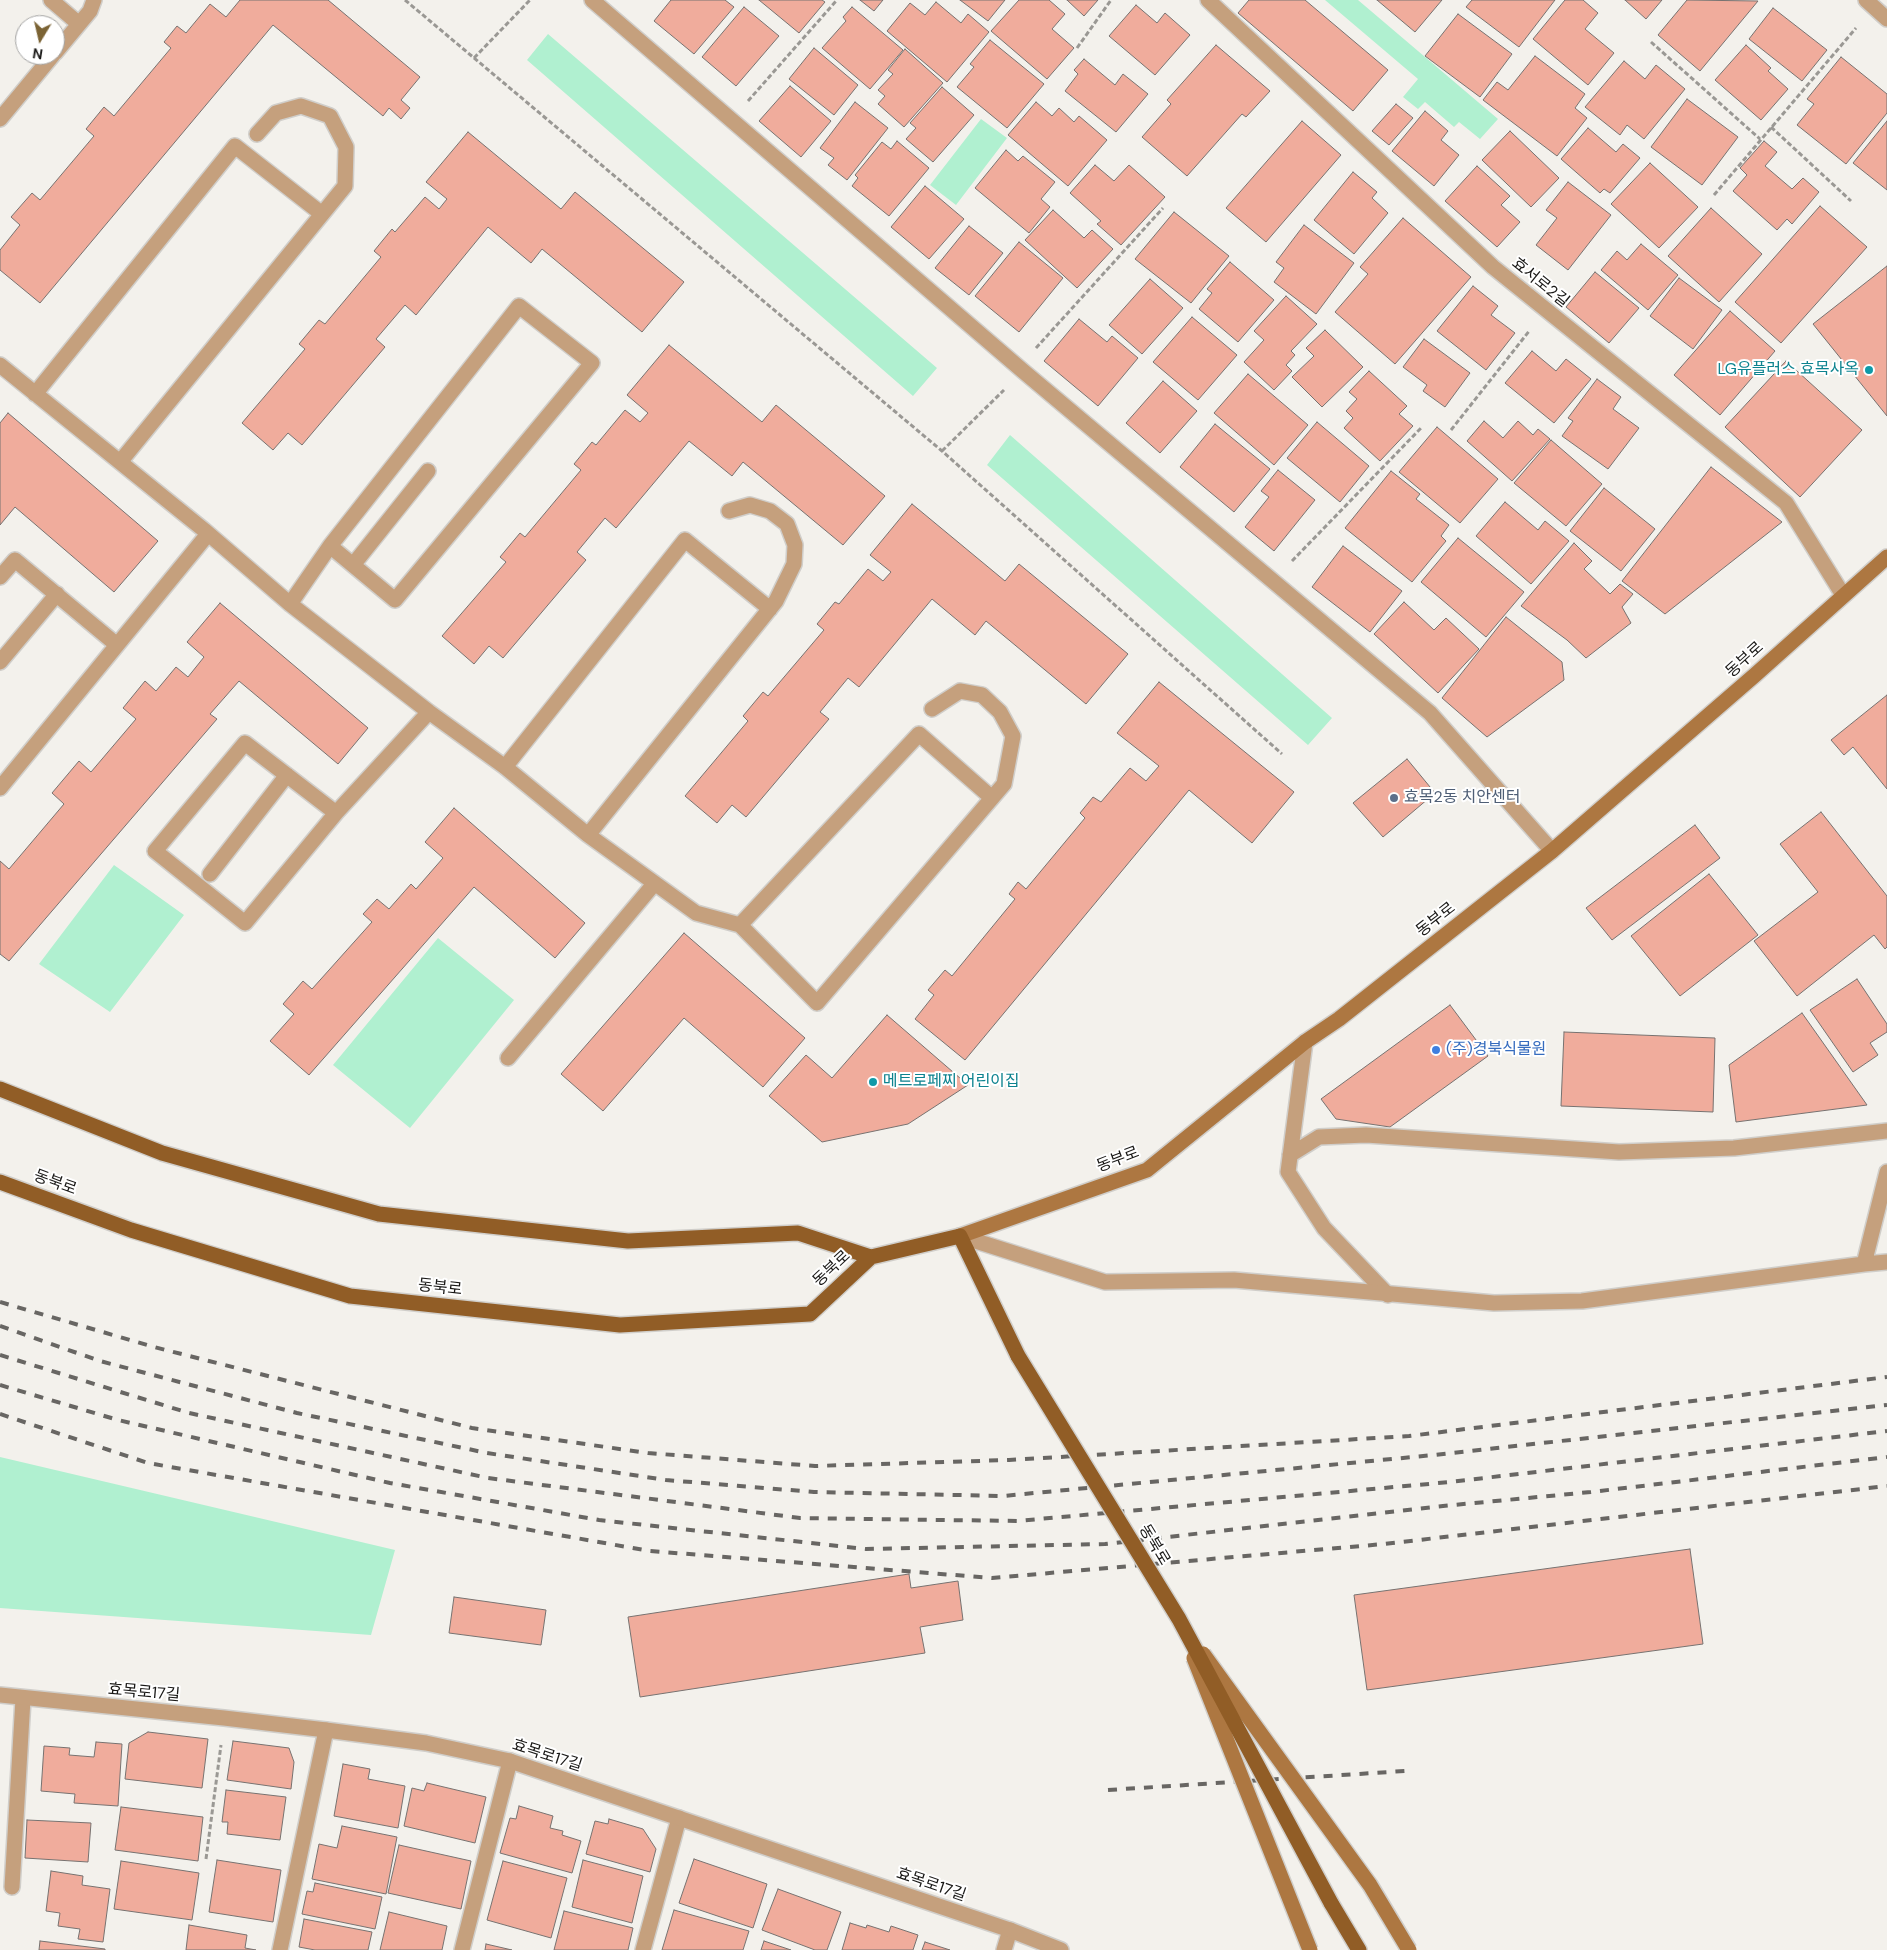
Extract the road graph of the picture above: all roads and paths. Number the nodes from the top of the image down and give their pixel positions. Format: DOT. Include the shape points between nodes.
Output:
graph roads {
  1 [pos="51,0"];
  2 [pos="94,0"];
  3 [pos="405,0"];
  4 [pos="530,0"];
  5 [pos="592,0"];
  6 [pos="837,0"];
  7 [pos="1111,0"];
  8 [pos="1208,0"];
  9 [pos="1870,4"];
  10 [pos="1887,19"];
  11 [pos="79,24"];
  12 [pos="65,41"];
  13 [pos="1651,42"];
  14 [pos="1077,48"];
  15 [pos="474,58"];
  16 [pos="45,65"];
  17 [pos="0,119"];
  18 [pos="731,120"];
  19 [pos="1771,127"];
  20 [pos="257,134"];
  21 [pos="1760,139"];
  22 [pos="1714,195"];
  23 [pos="1852,201"];
  24 [pos="1163,208"];
  25 [pos="322,214"];
  26 [pos="1546,310"];
  27 [pos="0,366"];
  28 [pos="1021,369"];
  29 [pos="36,394"];
  30 [pos="1422,427"];
  31 [pos="1450,430"];
  32 [pos="942,451"];
  33 [pos="120,462"];
  34 [pos="428,471"];
  35 [pos="729,511"];
  36 [pos="208,534"];
  37 [pos="330,546"];
  38 [pos="1887,557"];
  39 [pos="353,565"];
  40 [pos="0,577"];
  41 [pos="1273,581"];
  42 [pos="57,594"];
  43 [pos="1843,595"];
  44 [pos="290,604"];
  45 [pos="770,609"];
  46 [pos="118,645"];
  47 [pos="0,662"];
  48 [pos="932,709"];
  49 [pos="429,712"];
  50 [pos="1282,754"];
  51 [pos="505,768"];
  52 [pos="287,775"];
  53 [pos="0,788"];
  54 [pos="992,798"];
  55 [pos="336,813"];
  56 [pos="588,835"];
  57 [pos="1552,851"];
  58 [pos="210,874"];
  59 [pos="654,884"];
  60 [pos="740,925"];
  61 [pos="1305,1042"];
  62 [pos="508,1058"];
  63 [pos="0,1088"];
  64 [pos="1887,1131"];
  65 [pos="1290,1156"];
  66 [pos="1887,1172"];
  67 [pos="0,1182"];
  68 [pos="960,1236"];
  69 [pos="871,1257"];
  70 [pos="1887,1262"];
  71 [pos="1864,1264"];
  72 [pos="1388,1294"];
  73 [pos="1179,1619"];
  74 [pos="0,1696"];
  75 [pos="23,1699"];
  76 [pos="224,1718"];
  77 [pos="326,1730"];
  78 [pos="510,1761"];
  79 [pos="679,1818"];
  80 [pos="206,1859"];
  81 [pos="12,1887"];
  82 [pos="1010,1930"];
  83 [pos="280,1950"];
  84 [pos="462,1950"];
  85 [pos="643,1950"];
  86 [pos="1004,1950"];
  87 [pos="1061,1950"];
  88 [pos="1310,1950"];
  89 [pos="1359,1950"];
  90 [pos="1409,1950"];
  1 -- 11 [label="street"];
  2 -- 11 [label="street"];
  3 -- 15 [label="path"];
  4 -- 15 [label="path"];
  5 -- 18 [label="street"];
  6 -- 18 [label="path"];
  7 -- 14 [label="path"];
  8 -- 26 [label="street, 효서로2길" via="1493,268"];
  9 -- 10 [label="street"];
  9 -- 19 [label="path"];
  11 -- 12 [label="street"];
  13 -- 21 [label="path"];
  15 -- 32 [label="path"];
  16 -- 17 [label="street"];
  18 -- 28 [label="street"];
  19 -- 21 [label="path"];
  19 -- 23 [label="path"];
  20 -- 25 [label="street" via="276,113 301,106 330,116 346,147 345,186"];
  21 -- 22 [label="path"];
  24 -- 28 [label="path"];
  25 -- 29 [label="street" via="235,146"];
  25 -- 33 [label="street"];
  26 -- 31 [label="path"];
  26 -- 43 [label="street, 효서로2길" via="1786,503"];
  27 -- 29 [label="street"];
  28 -- 32 [label="path"];
  28 -- 41 [label="street"];
  29 -- 33 [label="street"];
  30 -- 41 [label="path"];
  32 -- 50 [label="path"];
  33 -- 36 [label="street"];
  34 -- 39 [label="street"];
  35 -- 45 [label="street" via="750,505 770,511 787,524 795,545 794,564"];
  36 -- 44 [label="street"];
  36 -- 46 [label="street"];
  37 -- 39 [label="street"];
  37 -- 39 [label="street" via="519,306 592,363 395,600"];
  37 -- 44 [label="street"];
  38 -- 43 [label="main road, 동부로"];
  40 -- 42 [label="street" via="15,560"];
  41 -- 57 [label="street" via="1430,713"];
  42 -- 46 [label="street"];
  42 -- 47 [label="street"];
  43 -- 57 [label="main road, 동부로"];
  44 -- 49 [label="street"];
  45 -- 51 [label="street" via="685,540"];
  45 -- 56 [label="street"];
  46 -- 53 [label="street"];
  48 -- 54 [label="street" via="960,690 982,695 1000,712 1013,736 1004,784"];
  49 -- 51 [label="street"];
  49 -- 55 [label="street"];
  51 -- 56 [label="street"];
  52 -- 55 [label="street"];
  52 -- 55 [label="street" via="245,743 155,851 245,923"];
  52 -- 58 [label="street"];
  54 -- 60 [label="street" via="919,734"];
  54 -- 60 [label="street" via="817,1003"];
  56 -- 59 [label="street"];
  57 -- 61 [label="main road, 동부로" via="1339,1019"];
  59 -- 60 [label="street" via="696,913"];
  59 -- 62 [label="street"];
  61 -- 65 [label="street"];
  61 -- 68 [label="main road, 동부로" via="1147,1170"];
  63 -- 69 [label="main road, 동북로" via="162,1153 378,1214 628,1241 798,1233"];
  64 -- 65 [label="street" via="1734,1148 1619,1152 1366,1135 1319,1136"];
  65 -- 72 [label="street" via="1288,1172 1324,1228"];
  66 -- 71 [label="street"];
  67 -- 69 [label="main road, 동북로" via="131,1230 350,1296 620,1325 810,1314"];
  68 -- 69 [label="main road, 동북로"];
  68 -- 72 [label="street" via="1105,1282 1234,1280"];
  68 -- 73 [label="main road, 동북로, bridge" via="1018,1356"];
  70 -- 71 [label="street"];
  71 -- 72 [label="street" via="1582,1301 1494,1303"];
  73 -- 88 [label="main road, bridge"];
  73 -- 89 [label="main road, 동북로, bridge"];
  73 -- 90 [label="main road, bridge" via="1370,1886"];
  74 -- 75 [label="street, 효목로17길"];
  75 -- 76 [label="street, 효목로17길"];
  75 -- 81 [label="street"];
  76 -- 77 [label="street, 효목로17길"];
  76 -- 80 [label="path"];
  77 -- 78 [label="street, 효목로17길" via="426,1744"];
  77 -- 83 [label="street"];
  78 -- 79 [label="street, 효목로17길"];
  78 -- 84 [label="street"];
  79 -- 82 [label="street, 효목로17길"];
  79 -- 85 [label="street"];
  82 -- 86 [label="street"];
  82 -- 87 [label="street, 효목로17길"];
}
